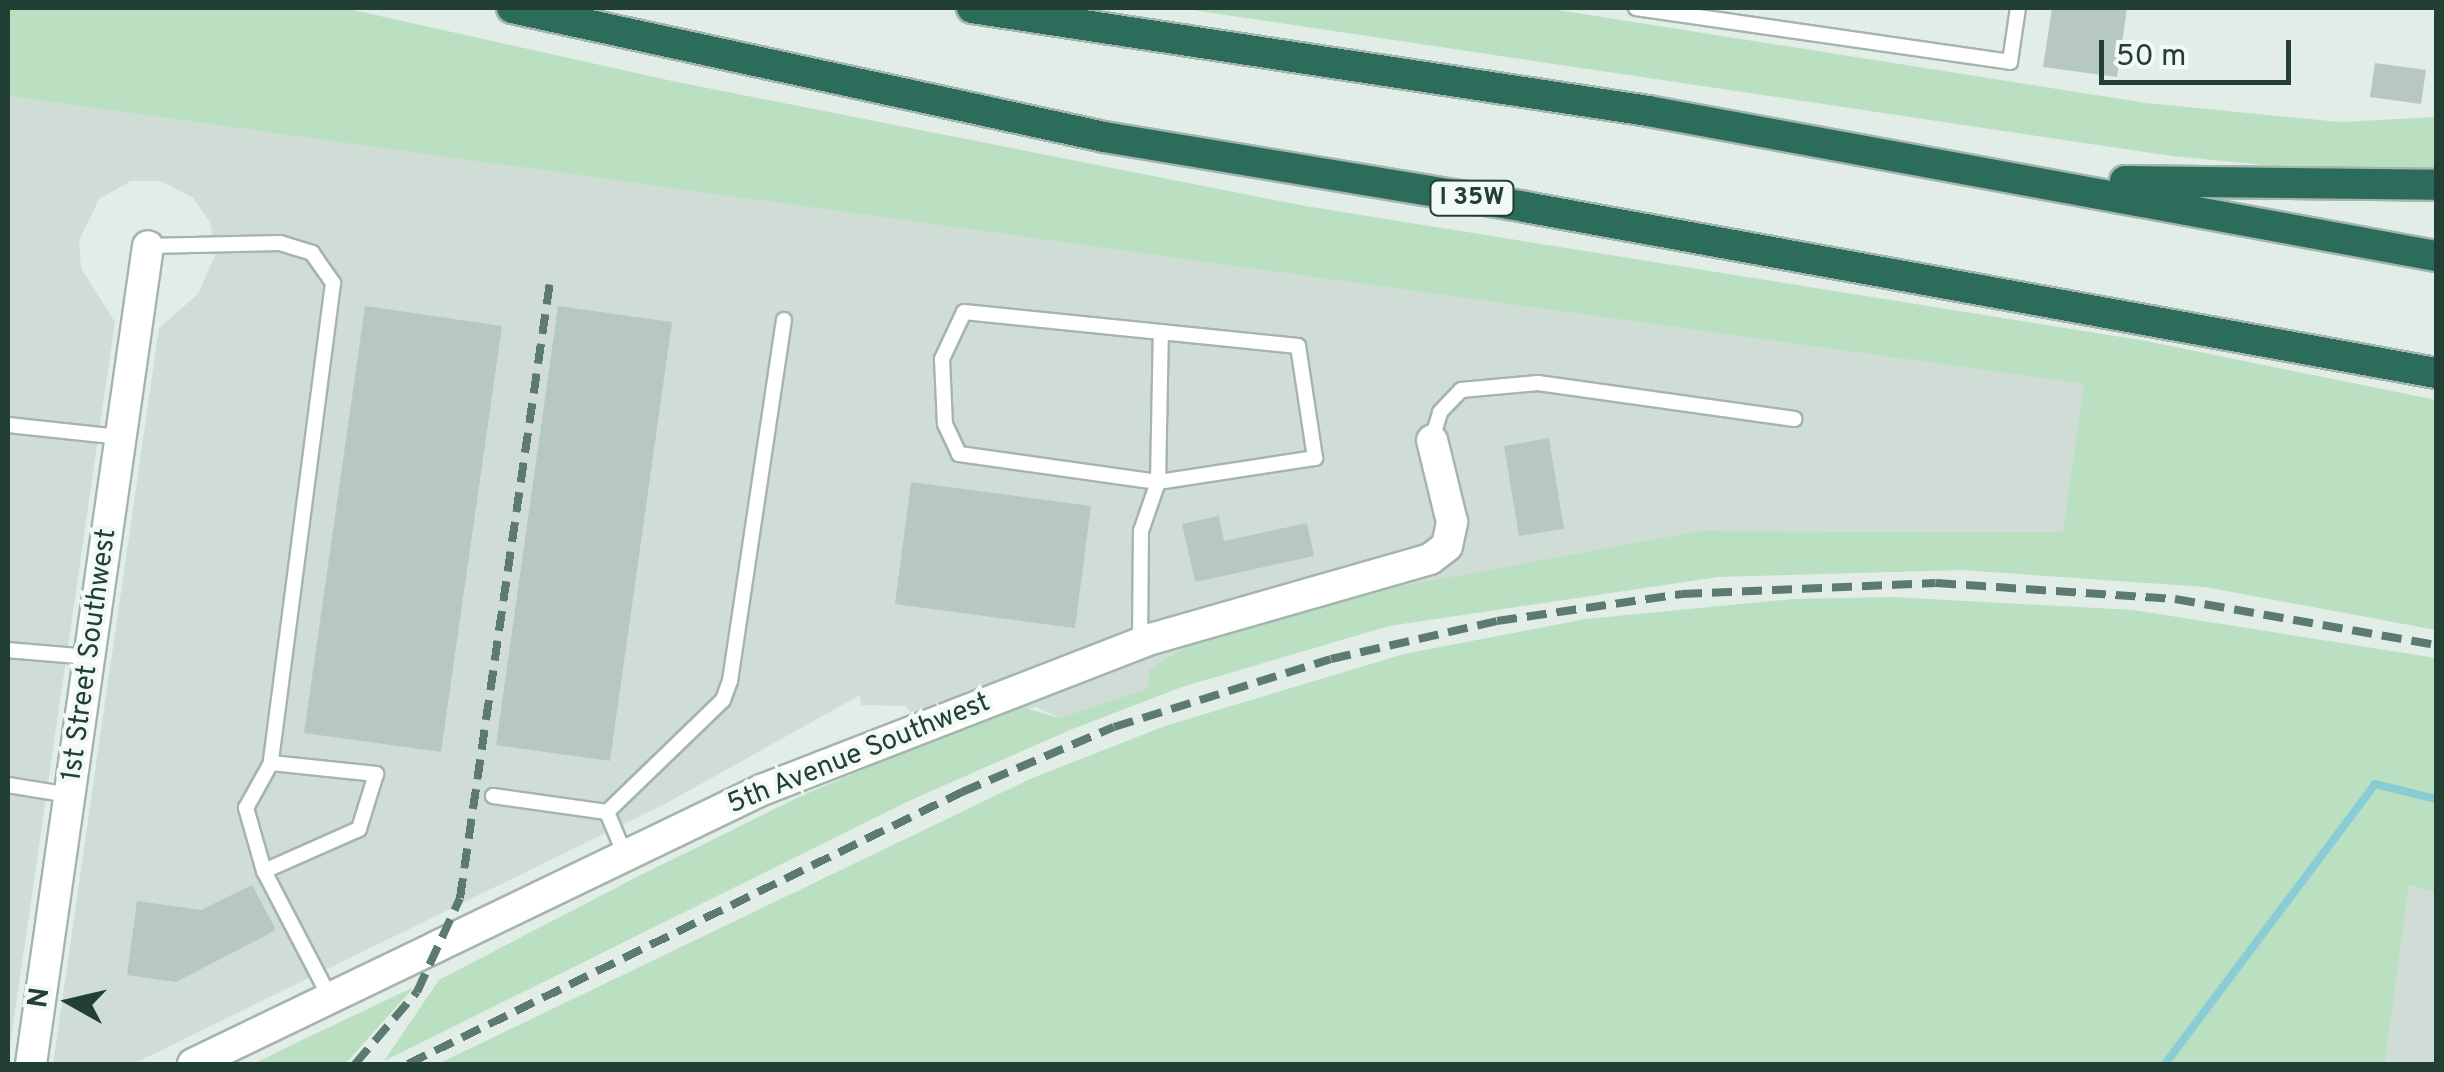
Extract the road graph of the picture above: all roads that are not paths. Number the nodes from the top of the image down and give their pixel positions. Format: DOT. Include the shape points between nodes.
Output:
graph roads {
  1 [pos="512,8"];
  2 [pos="972,8"];
  3 [pos="1636,8"];
  4 [pos="2018,8"];
  5 [pos="2040,179"];
  6 [pos="2436,185"];
  7 [pos="148,246"];
  8 [pos="2436,256"];
  9 [pos="784,320"];
  10 [pos="1161,332"];
  11 [pos="2436,373"];
  12 [pos="1794,419"];
  13 [pos="8,425"];
  14 [pos="121,437"];
  15 [pos="1432,440"];
  16 [pos="1158,482"];
  17 [pos="1140,644"];
  18 [pos="8,650"];
  19 [pos="90,657"];
  20 [pos="272,763"];
  21 [pos="8,786"];
  22 [pos="70,795"];
  23 [pos="493,796"];
  24 [pos="606,812"];
  25 [pos="624,855"];
  26 [pos="264,871"];
  27 [pos="329,996"];
  28 [pos="32,1064"];
  29 [pos="193,1064"];
  1 -- 11 [label="highway, I 35W" via="1104,137 1525,206"];
  2 -- 5 [label="highway" via="1648,110"];
  3 -- 4 [label="lane" via="2010,62"];
  5 -- 6 [label="highway"];
  5 -- 8 [label="highway"];
  7 -- 14 [label="street, 1st Street Southwest"];
  7 -- 20 [label="lane" via="280,244 312,252 333,283"];
  9 -- 24 [label="lane" via="730,682 723,700"];
  10 -- 16 [label="lane"];
  10 -- 16 [label="lane" via="1298,346 1315,458"];
  10 -- 16 [label="lane" via="964,312 942,360 945,424 959,454"];
  12 -- 15 [label="lane" via="1538,383 1461,390 1440,412"];
  13 -- 14 [label="lane"];
  14 -- 19 [label="street, 1st Street Southwest"];
  15 -- 17 [label="street, 5th Avenue Southwest" via="1452,516 1441,552"];
  16 -- 17 [label="lane" via="1141,531"];
  17 -- 25 [label="street, 5th Avenue Southwest" via="764,789"];
  18 -- 19 [label="lane"];
  19 -- 22 [label="street, 1st Street Southwest"];
  20 -- 26 [label="lane" via="246,808"];
  20 -- 26 [label="lane" via="376,774 359,829"];
  21 -- 22 [label="lane"];
  22 -- 28 [label="street, 1st Street Southwest"];
  23 -- 24 [label="lane"];
  24 -- 25 [label="lane"];
  25 -- 27 [label="street, 5th Avenue Southwest"];
  26 -- 27 [label="lane"];
  27 -- 29 [label="street, 5th Avenue Southwest"];
}
